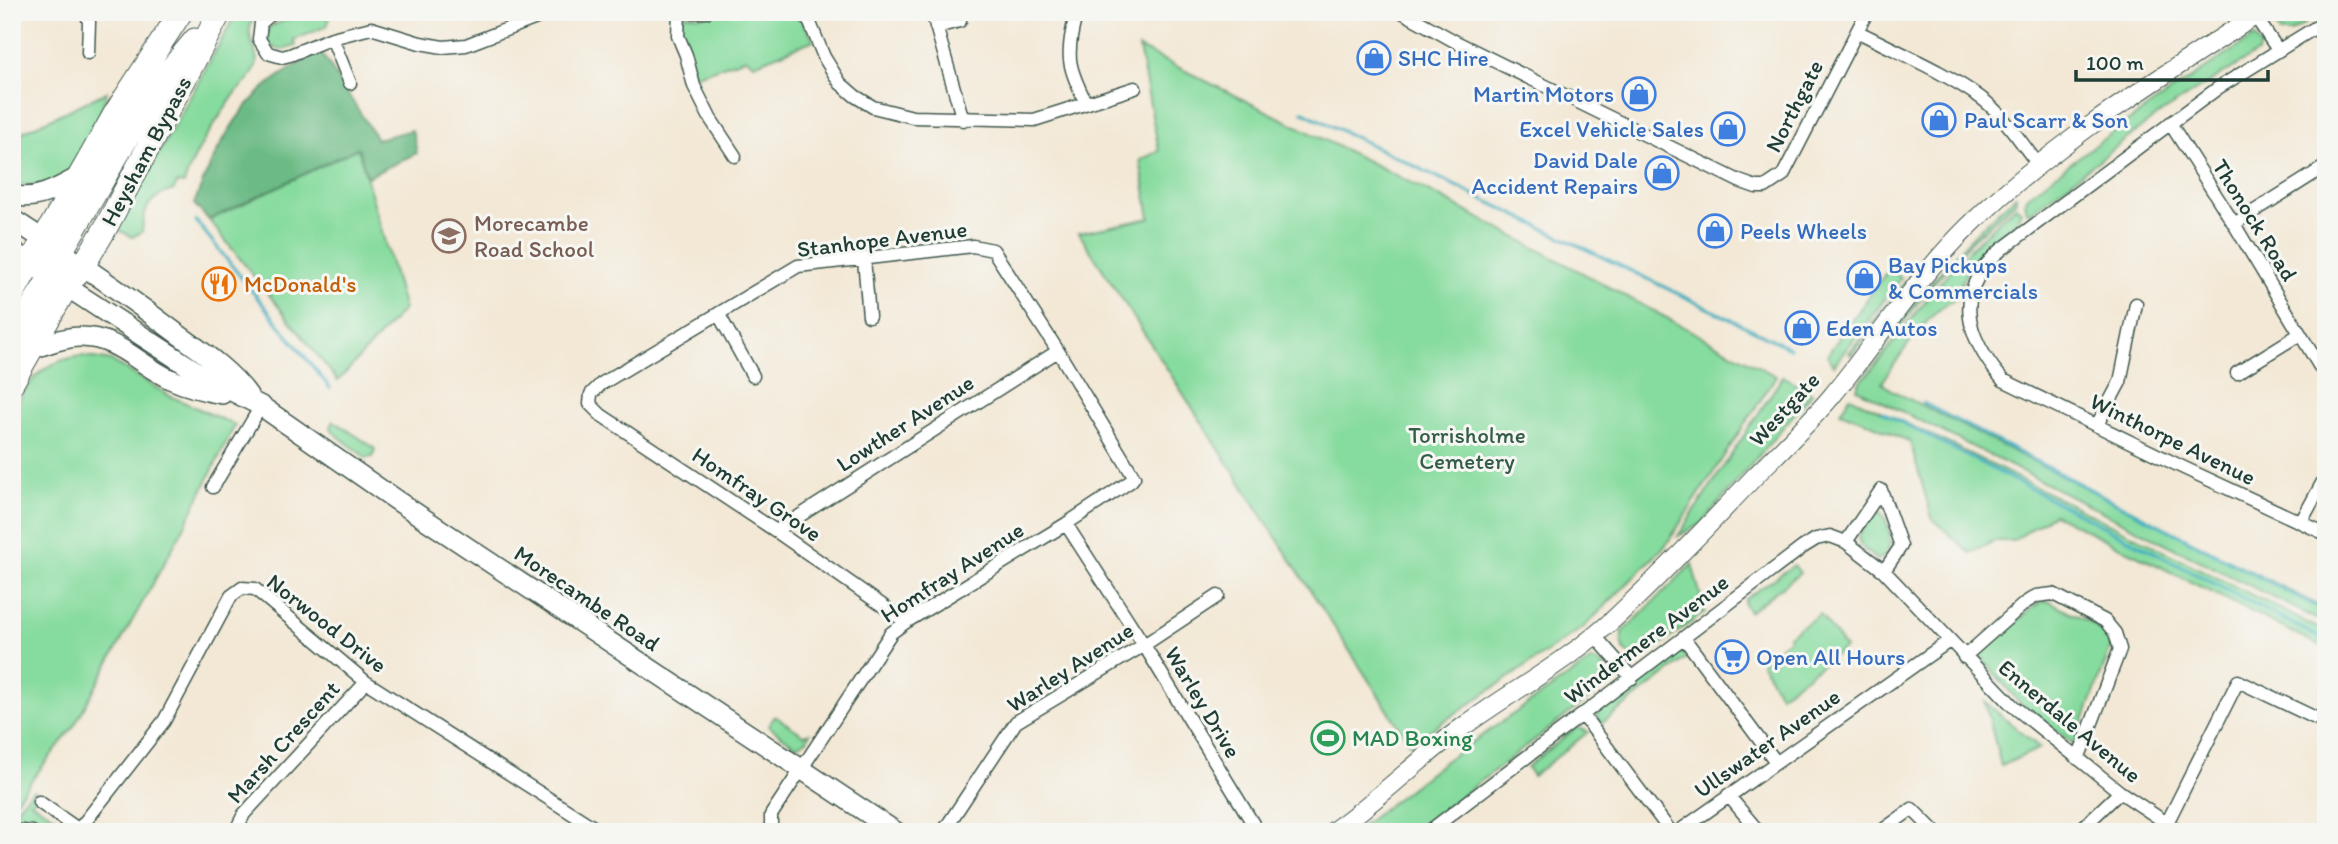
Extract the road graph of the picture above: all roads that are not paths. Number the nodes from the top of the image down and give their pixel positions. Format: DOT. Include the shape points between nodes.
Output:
graph roads {
  1 [pos="86,12"];
  2 [pos="187,12"];
  3 [pos="274,12"];
  4 [pos="552,12"];
  5 [pos="682,12"];
  6 [pos="706,12"];
  7 [pos="802,12"];
  8 [pos="932,12"];
  9 [pos="1402,12"];
  10 [pos="1867,12"];
  11 [pos="2258,14"];
  12 [pos="219,15"];
  13 [pos="535,15"];
  14 [pos="1075,19"];
  15 [pos="960,21"];
  16 [pos="2326,21"];
  17 [pos="175,22"];
  18 [pos="936,27"];
  19 [pos="1857,31"];
  20 [pos="332,38"];
  21 [pos="2278,50"];
  22 [pos="88,53"];
  23 [pos="350,83"];
  24 [pos="1135,88"];
  25 [pos="1086,103"];
  26 [pos="963,120"];
  27 [pos="2170,122"];
  28 [pos="735,156"];
  29 [pos="2038,164"];
  30 [pos="2326,166"];
  31 [pos="80,176"];
  32 [pos="12,195"];
  33 [pos="12,219"];
  34 [pos="2234,224"];
  35 [pos="67,255"];
  36 [pos="864,259"];
  37 [pos="40,268"];
  38 [pos="12,295"];
  39 [pos="2136,304"];
  40 [pos="719,315"];
  41 [pos="869,316"];
  42 [pos="2300,334"];
  43 [pos="22,344"];
  44 [pos="1058,351"];
  45 [pos="2237,373"];
  46 [pos="753,376"];
  47 [pos="2326,377"];
  48 [pos="12,383"];
  49 [pos="590,400"];
  50 [pos="251,401"];
  51 [pos="2096,425"];
  52 [pos="2326,476"];
  53 [pos="1134,477"];
  54 [pos="213,487"];
  55 [pos="2301,523"];
  56 [pos="1066,524"];
  57 [pos="776,531"];
  58 [pos="2326,534"];
  59 [pos="1846,542"];
  60 [pos="1884,571"];
  61 [pos="1219,596"];
  62 [pos="906,622"];
  63 [pos="1595,636"];
  64 [pos="1684,638"];
  65 [pos="1950,641"];
  66 [pos="1144,645"];
  67 [pos="1964,657"];
  68 [pos="1632,678"];
  69 [pos="366,682"];
  70 [pos="1581,714"];
  71 [pos="2326,723"];
  72 [pos="2078,759"];
  73 [pos="1776,762"];
  74 [pos="801,769"];
  75 [pos="2120,792"];
  76 [pos="1728,795"];
  77 [pos="40,802"];
  78 [pos="2167,823"];
  79 [pos="12,830"];
  80 [pos="78,831"];
  81 [pos="32,832"];
  82 [pos="235,832"];
  83 [pos="601,832"];
  84 [pos="771,832"];
  85 [pos="896,832"];
  86 [pos="943,832"];
  87 [pos="1258,832"];
  88 [pos="1332,832"];
  89 [pos="1428,832"];
  90 [pos="1671,832"];
  91 [pos="1678,832"];
  92 [pos="1759,832"];
  93 [pos="1880,832"];
  94 [pos="1935,832"];
  95 [pos="2078,832"];
  96 [pos="2179,832"];
  1 -- 22 [label="street"];
  2 -- 17 [label="highway, Heysham Bypass"];
  3 -- 20 [label="street" via="259,28 259,39 268,54 282,57"];
  4 -- 13 [label="street"];
  5 -- 6 [label="street"];
  5 -- 28 [label="street" via="678,36 694,86"];
  7 -- 26 [label="street" via="840,83 855,96 873,107 913,117"];
  8 -- 18 [label="street"];
  9 -- 19 [label="street, Northgate" via="1756,187 1765,187 1783,175"];
  10 -- 19 [label="street"];
  11 -- 21 [label="street"];
  11 -- 29 [label="street, Westgate"];
  12 -- 35 [label="highway" via="183,53 142,111"];
  13 -- 20 [label="street" via="466,45 420,43 372,28"];
  14 -- 25 [label="street" via="1069,43 1071,74"];
  15 -- 18 [label="street"];
  16 -- 21 [label="street"];
  17 -- 31 [label="highway, Heysham Bypass"];
  18 -- 26 [label="street"];
  19 -- 29 [label="street" via="1982,99"];
  20 -- 23 [label="street"];
  21 -- 27 [label="street"];
  24 -- 25 [label="street"];
  25 -- 26 [label="street" via="1034,120"];
  27 -- 34 [label="street, Thonock Road"];
  27 -- 51 [label="street, Winthorpe Avenue" via="2002,249 1973,283 1974,339 1987,362 2003,380"];
  29 -- 63 [label="street, Westgate" via="1951,244 1830,398 1696,539"];
  30 -- 34 [label="street"];
  31 -- 32 [label="main road" via="48,192"];
  31 -- 35 [label="highway, Heysham Bypass"];
  33 -- 35 [label="main road, Morecambe Road"];
  34 -- 42 [label="street, Thonock Road"];
  35 -- 37 [label="highway, Heysham Bypass"];
  35 -- 37 [label="highway"];
  35 -- 50 [label="main road, Morecambe Road" via="219,365"];
  36 -- 40 [label="street, Stanhope Avenue" via="798,266"];
  36 -- 41 [label="street"];
  36 -- 44 [label="street, Stanhope Avenue" via="973,246 993,250"];
  37 -- 38 [label="highway"];
  37 -- 43 [label="highway"];
  37 -- 50 [label="main road, Morecambe Road" via="180,361"];
  39 -- 51 [label="street" via="2120,382"];
  40 -- 46 [label="street"];
  40 -- 49 [label="street, Stanhope Avenue" via="601,384"];
  42 -- 45 [label="street"];
  42 -- 47 [label="street, Thonock Road"];
  43 -- 48 [label="highway"];
  43 -- 50 [label="main road" via="94,338 112,343 169,379"];
  44 -- 53 [label="street, Stanhope Avenue"];
  44 -- 57 [label="street, Lowther Avenue"];
  49 -- 57 [label="street, Homfray Grove" via="601,415"];
  50 -- 54 [label="street"];
  50 -- 74 [label="main road, Morecambe Road"];
  51 -- 55 [label="street, Winthorpe Avenue"];
  52 -- 55 [label="street"];
  53 -- 56 [label="street, Homfray Avenue"];
  55 -- 58 [label="street, Winthorpe Avenue"];
  56 -- 62 [label="street, Homfray Avenue"];
  56 -- 66 [label="street, Warley Drive"];
  57 -- 62 [label="street, Homfray Grove"];
  59 -- 60 [label="street, Ennerdale Avenue"];
  59 -- 60 [label="street" via="1881,490 1900,546"];
  59 -- 64 [label="street, Windermere Avenue" via="1830,536 1816,539"];
  60 -- 65 [label="street, Ennerdale Avenue"];
  61 -- 66 [label="street, Warley Avenue"];
  62 -- 74 [label="street, Homfray Avenue" via="880,646"];
  63 -- 68 [label="street"];
  63 -- 88 [label="street, Westgate" via="1462,727"];
  64 -- 68 [label="street, Windermere Avenue"];
  64 -- 73 [label="street"];
  65 -- 67 [label="street, Ennerdale Avenue"];
  65 -- 73 [label="street, Ullswater Avenue"];
  66 -- 86 [label="street, Warley Avenue" via="1016,722"];
  66 -- 87 [label="street, Warley Drive"];
  67 -- 72 [label="street, Ennerdale Avenue" via="2013,706"];
  67 -- 72 [label="street" via="2036,596 2053,594 2105,621 2115,632 2120,649"];
  68 -- 70 [label="street, Windermere Avenue"];
  69 -- 80 [label="street, Norwood Drive" via="255,589 242,587 231,596 164,721"];
  69 -- 82 [label="street, Marsh Crescent" via="244,814"];
  69 -- 83 [label="street, Norwood Drive"];
  70 -- 89 [label="street, Windermere Avenue"];
  70 -- 90 [label="street"];
  71 -- 78 [label="street" via="2238,681"];
  72 -- 75 [label="street, Ennerdale Avenue"];
  73 -- 76 [label="street, Ullswater Avenue"];
  74 -- 84 [label="street, Homfray Avenue" via="771,815"];
  74 -- 85 [label="main road, Morecambe Road"];
  75 -- 78 [label="street, Ennerdale Avenue"];
  75 -- 95 [label="street"];
  76 -- 91 [label="street, Ullswater Avenue"];
  76 -- 92 [label="street"];
  77 -- 80 [label="street"];
  78 -- 96 [label="street, Ennerdale Avenue"];
  79 -- 81 [label="street"];
  93 -- 94 [label="street" via="1912,809"];
}
